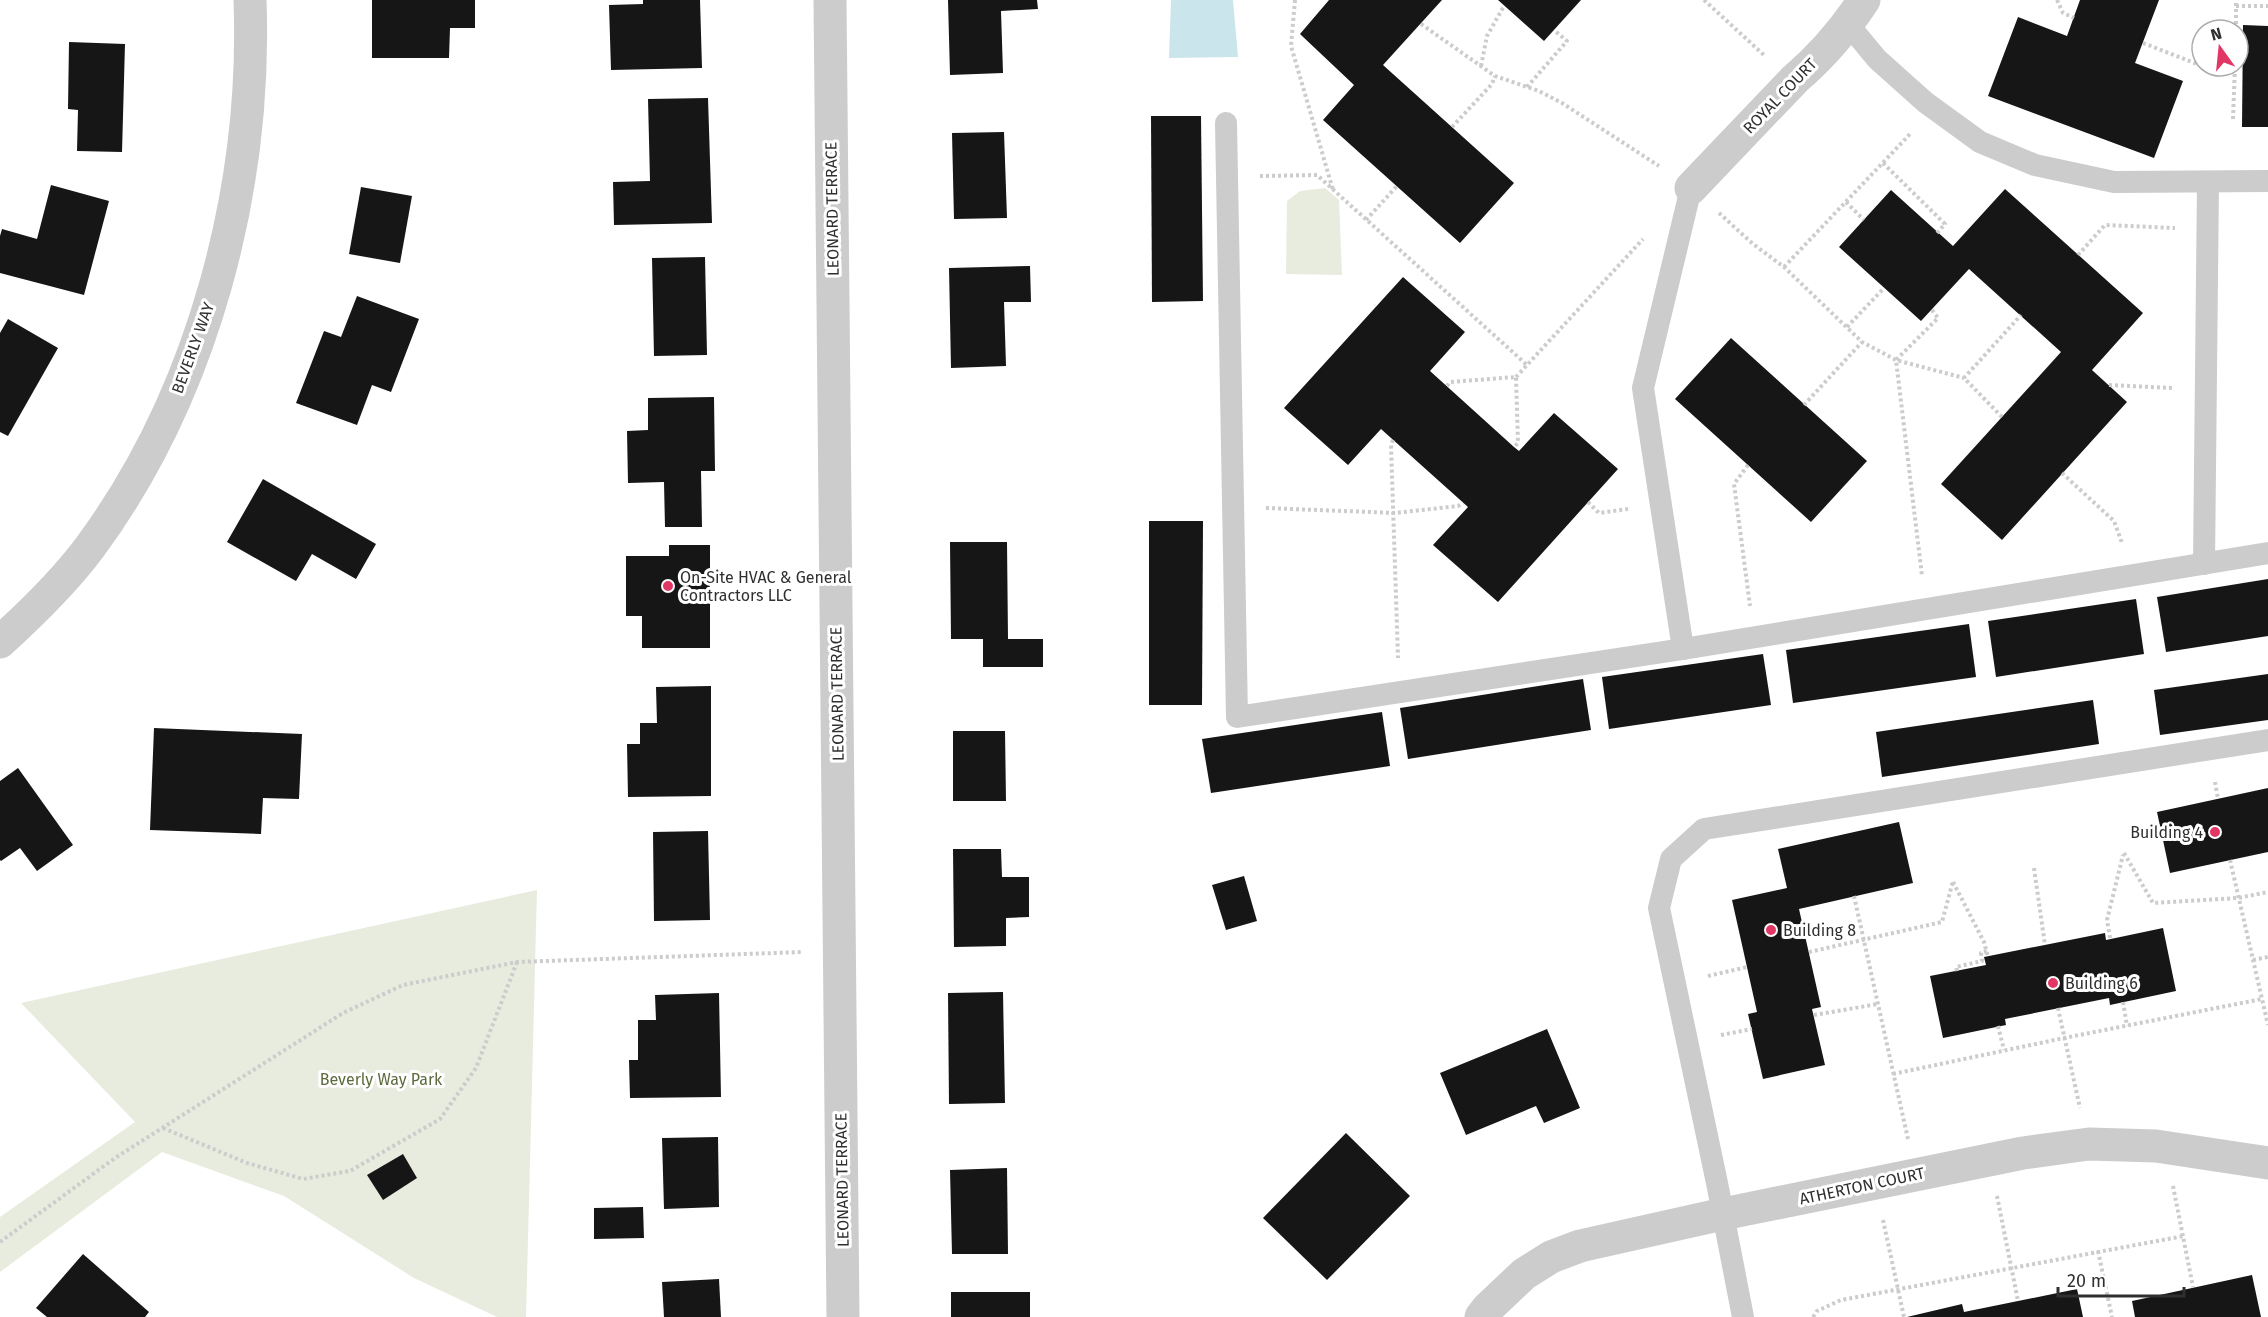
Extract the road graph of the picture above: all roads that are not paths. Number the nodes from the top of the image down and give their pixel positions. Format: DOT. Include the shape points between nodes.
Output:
graph roads {
  1 [pos="250,0"];
  2 [pos="830,0"];
  3 [pos="1856,12"];
  4 [pos="1226,123"];
  5 [pos="2268,181"];
  6 [pos="2208,182"];
  7 [pos="1691,188"];
  8 [pos="2268,554"];
  9 [pos="2204,564"];
  10 [pos="0,642"];
  11 [pos="1683,649"];
  12 [pos="2268,740"];
  13 [pos="2268,1162"];
  14 [pos="1723,1214"];
  15 [pos="843,1317"];
  16 [pos="1481,1317"];
  17 [pos="1743,1317"];
  1 -- 10 [label="street, BEVERLY WAY" via="252,40 244,141 228,240 202,332 166,419 120,501 90,547 33,612"];
  2 -- 15 [label="street, LEONARD TERRACE"];
  3 -- 6 [label="lane" via="1878,59 1934,109 1980,142 2035,165 2114,182"];
  3 -- 7 [label="street, ROYAL COURT" via="1810,66"];
  4 -- 11 [label="lane" via="1237,717"];
  5 -- 6 [label="lane"];
  6 -- 9 [label="lane"];
  7 -- 11 [label="lane" via="1643,388"];
  8 -- 9 [label="lane"];
  9 -- 11 [label="lane"];
  12 -- 14 [label="lane" via="1704,829 1671,859 1659,908"];
  13 -- 14 [label="street, ATHERTON COURT" via="2165,1147 2089,1144"];
  14 -- 16 [label="street, ATHERTON COURT" via="1580,1246 1551,1257 1524,1274"];
  14 -- 17 [label="lane"];
}
